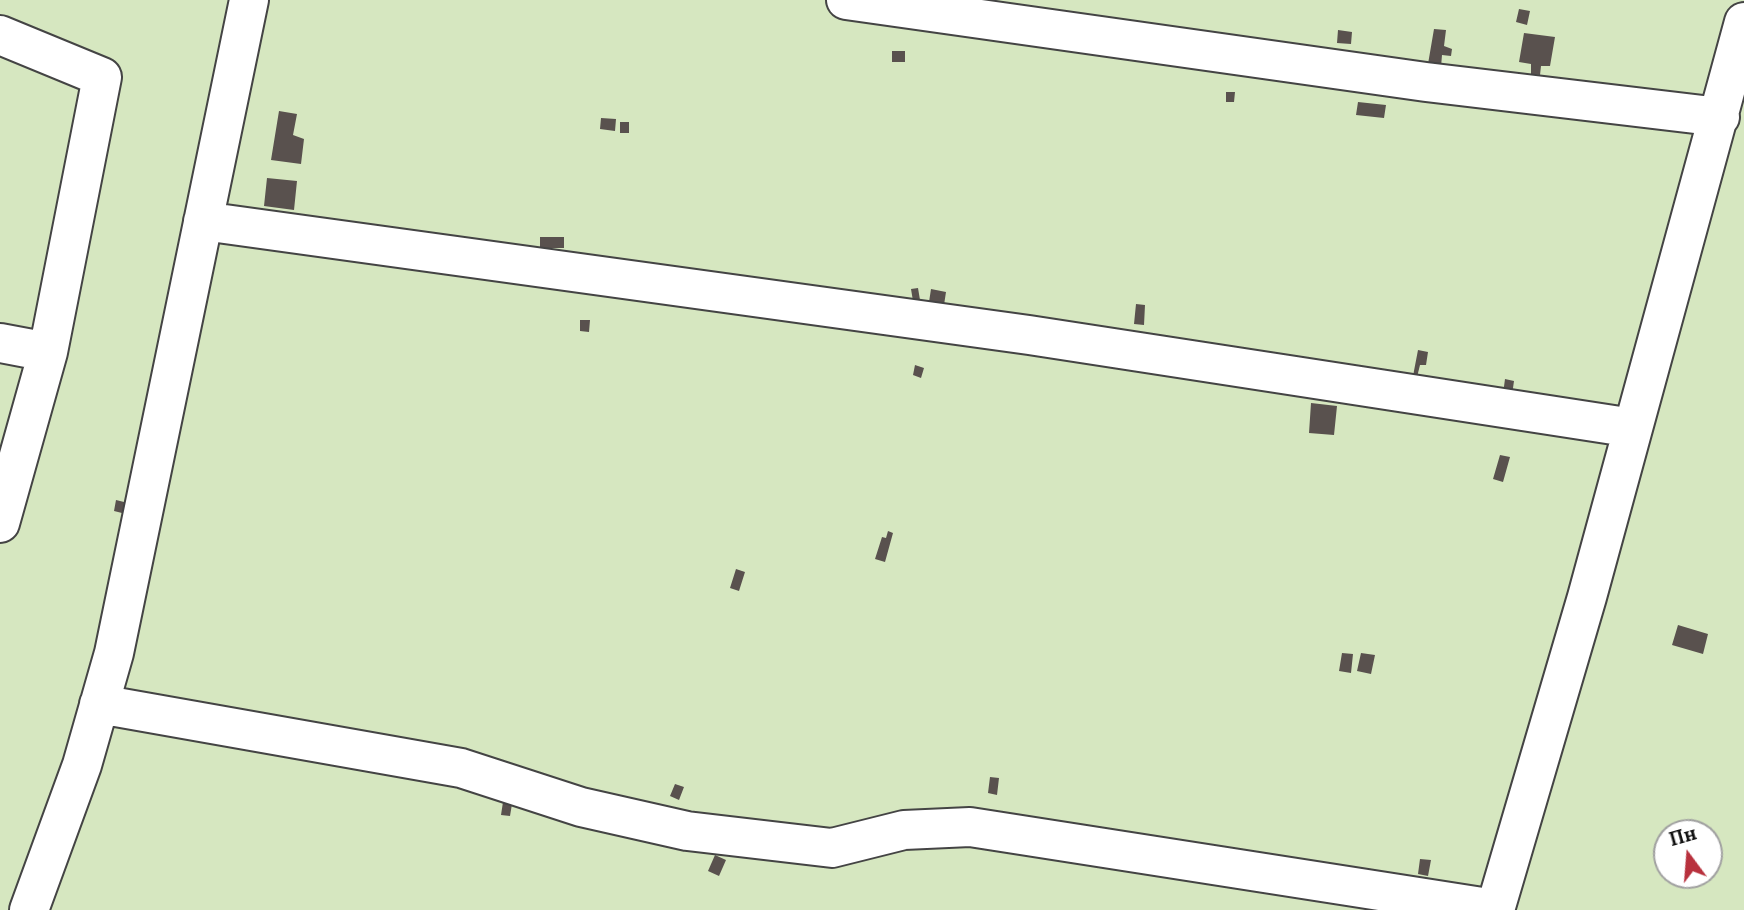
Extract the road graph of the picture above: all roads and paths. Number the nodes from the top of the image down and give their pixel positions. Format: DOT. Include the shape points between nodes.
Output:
graph roads {
  1 [pos="249,0"];
  2 [pos="846,0"];
  3 [pos="1744,22"];
  4 [pos="0,35"];
  5 [pos="1720,117"];
  6 [pos="203,221"];
  7 [pos="0,343"];
  8 [pos="48,352"];
  9 [pos="1633,428"];
  10 [pos="0,523"];
  11 [pos="99,705"];
  12 [pos="29,910"];
  13 [pos="1495,910"];
  1 -- 6 [label="street"];
  2 -- 5 [label="street" via="1426,82"];
  3 -- 5 [label="street"];
  4 -- 8 [label="street" via="102,77"];
  5 -- 9 [label="street"];
  6 -- 9 [label="street" via="1029,335"];
  6 -- 11 [label="street" via="114,653"];
  7 -- 8 [label="street"];
  8 -- 10 [label="street"];
  9 -- 13 [label="street"];
  11 -- 12 [label="street"];
  11 -- 13 [label="street" via="460,768 581,807 687,831 832,848 904,830 970,827"];
}
